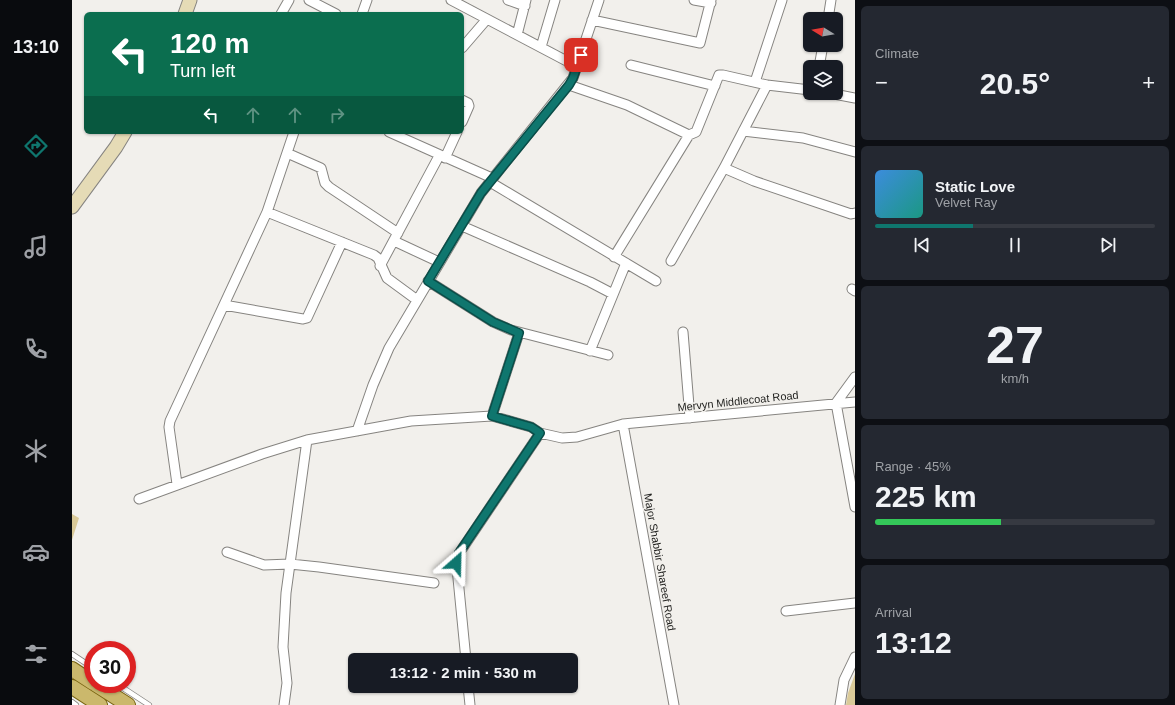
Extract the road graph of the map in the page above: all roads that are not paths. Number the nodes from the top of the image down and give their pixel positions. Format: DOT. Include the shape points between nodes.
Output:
graph roads {
  1 [pos="190,0"];
  2 [pos="289,0"];
  3 [pos="309,0"];
  4 [pos="367,0"];
  5 [pos="451,0"];
  6 [pos="508,0"];
  7 [pos="555,0"];
  8 [pos="599,0"];
  9 [pos="694,0"];
  10 [pos="782,0"];
  11 [pos="831,0"];
  12 [pos="711,2"];
  13 [pos="526,3"];
  14 [pos="186,12"];
  15 [pos="282,12"];
  16 [pos="332,12"];
  17 [pos="363,12"];
  18 [pos="829,12"];
  19 [pos="487,19"];
  20 [pos="592,20"];
  21 [pos="517,34"];
  22 [pos="464,46"];
  23 [pos="541,47"];
  24 [pos="631,65"];
  25 [pos="578,66"];
  26 [pos="755,82"];
  27 [pos="569,85"];
  28 [pos="767,85"];
  29 [pos="715,86"];
  30 [pos="803,89"];
  31 [pos="843,96"];
  32 [pos="855,98"];
  33 [pos="464,101"];
  34 [pos="464,117"];
  35 [pos="743,131"];
  36 [pos="124,134"];
  37 [pos="293,134"];
  38 [pos="393,134"];
  39 [pos="456,134"];
  40 [pos="689,134"];
  41 [pos="855,152"];
  42 [pos="287,153"];
  43 [pos="442,157"];
  44 [pos="724,168"];
  45 [pos="491,180"];
  46 [pos="72,207"];
  47 [pos="267,212"];
  48 [pos="855,213"];
  49 [pos="462,226"];
  50 [pos="396,237"];
  51 [pos="342,242"];
  52 [pos="614,257"];
  53 [pos="671,261"];
  54 [pos="439,262"];
  55 [pos="626,263"];
  56 [pos="380,266"];
  57 [pos="428,281"];
  58 [pos="656,282"];
  59 [pos="613,294"];
  60 [pos="417,300"];
  61 [pos="224,305"];
  62 [pos="683,332"];
  63 [pos="519,333"];
  64 [pos="590,351"];
  65 [pos="608,355"];
  66 [pos="855,377"];
  67 [pos="855,402"];
  68 [pos="836,403"];
  69 [pos="492,416"];
  70 [pos="690,418"];
  71 [pos="623,424"];
  72 [pos="358,431"];
  73 [pos="540,433"];
  74 [pos="307,440"];
  75 [pos="177,484"];
  76 [pos="139,499"];
  77 [pos="855,507"];
  78 [pos="227,552"];
  79 [pos="290,564"];
  80 [pos="434,583"];
  81 [pos="855,604"];
  82 [pos="786,611"];
  83 [pos="465,653"];
  84 [pos="72,654"];
  85 [pos="855,657"];
  86 [pos="84,662"];
  87 [pos="72,669"];
  88 [pos="84,677"];
  89 [pos="72,687"];
  90 [pos="109,693"];
  91 [pos="131,693"];
  92 [pos="469,693"];
  93 [pos="72,702"];
  94 [pos="76,705"];
  95 [pos="100,705"];
  96 [pos="128,705"];
  97 [pos="149,705"];
  98 [pos="284,705"];
  99 [pos="470,705"];
  100 [pos="674,705"];
  101 [pos="840,705"];
  1 -- 14 [label="street"];
  2 -- 15 [label="street"];
  3 -- 16 [label="street"];
  4 -- 17 [label="street"];
  5 -- 19 [label="street"];
  6 -- 13 [label="street"];
  7 -- 23 [label="street"];
  8 -- 20 [label="street"];
  9 -- 12 [label="street"];
  10 -- 26 [label="street"];
  11 -- 18 [label="street"];
  12 -- 20 [label="street" via="700,43"];
  13 -- 21 [label="street"];
  19 -- 21 [label="street"];
  19 -- 22 [label="street"];
  20 -- 25 [label="street"];
  21 -- 23 [label="street"];
  23 -- 25 [label="street"];
  24 -- 29 [label="street"];
  25 -- 27 [label="street"];
  26 -- 28 [label="street"];
  26 -- 29 [label="street" via="723,74 719,76"];
  27 -- 40 [label="street" via="627,105"];
  27 -- 45 [label="street"];
  28 -- 30 [label="street"];
  28 -- 35 [label="street"];
  29 -- 40 [label="street" via="696,132"];
  31 -- 32 [label="street"];
  33 -- 34 [label="street" via="469,106"];
  35 -- 41 [label="street" via="803,138"];
  35 -- 44 [label="street"];
  36 -- 46 [label="street"];
  37 -- 42 [label="street"];
  38 -- 43 [label="street"];
  39 -- 43 [label="street"];
  40 -- 52 [label="street"];
  42 -- 47 [label="street"];
  42 -- 50 [label="street" via="321,168 325,183 330,188"];
  43 -- 45 [label="street"];
  43 -- 50 [label="street"];
  44 -- 48 [label="street" via="788,194 851,214"];
  44 -- 53 [label="street"];
  45 -- 49 [label="street"];
  45 -- 52 [label="street"];
  47 -- 51 [label="street"];
  47 -- 61 [label="street"];
  49 -- 54 [label="street"];
  49 -- 59 [label="street"];
  50 -- 54 [label="street"];
  50 -- 56 [label="street"];
  51 -- 56 [label="street" via="374,255 378,258"];
  51 -- 61 [label="street" via="307,318"];
  52 -- 55 [label="street"];
  54 -- 57 [label="street"];
  55 -- 58 [label="street"];
  55 -- 59 [label="street"];
  56 -- 60 [label="street" via="387,278"];
  57 -- 60 [label="street"];
  57 -- 63 [label="street" via="493,322"];
  59 -- 64 [label="street"];
  60 -- 72 [label="street" via="389,348 373,385"];
  61 -- 75 [label="street" via="170,421"];
  62 -- 70 [label="street"];
  63 -- 64 [label="street"];
  63 -- 69 [label="street"];
  64 -- 65 [label="street"];
  66 -- 68 [label="street"];
  67 -- 68 [label="street, Mervyn Middlecoat Road"];
  68 -- 70 [label="street, Mervyn Middlecoat Road"];
  68 -- 77 [label="street"];
  69 -- 72 [label="street, Mervyn Middlecoat Road" via="411,421"];
  69 -- 73 [label="street, Mervyn Middlecoat Road" via="531,427"];
  70 -- 71 [label="street, Mervyn Middlecoat Road"];
  71 -- 73 [label="street, Mervyn Middlecoat Road" via="577,437 562,438"];
  71 -- 100 [label="street, Major Shabbir Shareef Road"];
  72 -- 74 [label="street, Mervyn Middlecoat Road"];
  73 -- 83 [label="street" via="456,558"];
  74 -- 75 [label="street, Mervyn Middlecoat Road"];
  74 -- 79 [label="street"];
  75 -- 76 [label="street, Mervyn Middlecoat Road"];
  78 -- 79 [label="street" via="264,565"];
  79 -- 80 [label="street"];
  79 -- 98 [label="street" via="283,648 287,683"];
  81 -- 82 [label="street"];
  84 -- 86 [label="lane"];
  85 -- 101 [label="street" via="844,680"];
  87 -- 88 [label="main road"];
  89 -- 95 [label="main road"];
  90 -- 96 [label="main road"];
  91 -- 97 [label="lane"];
  92 -- 99 [label="street"];
  93 -- 94 [label="lane"];
}
